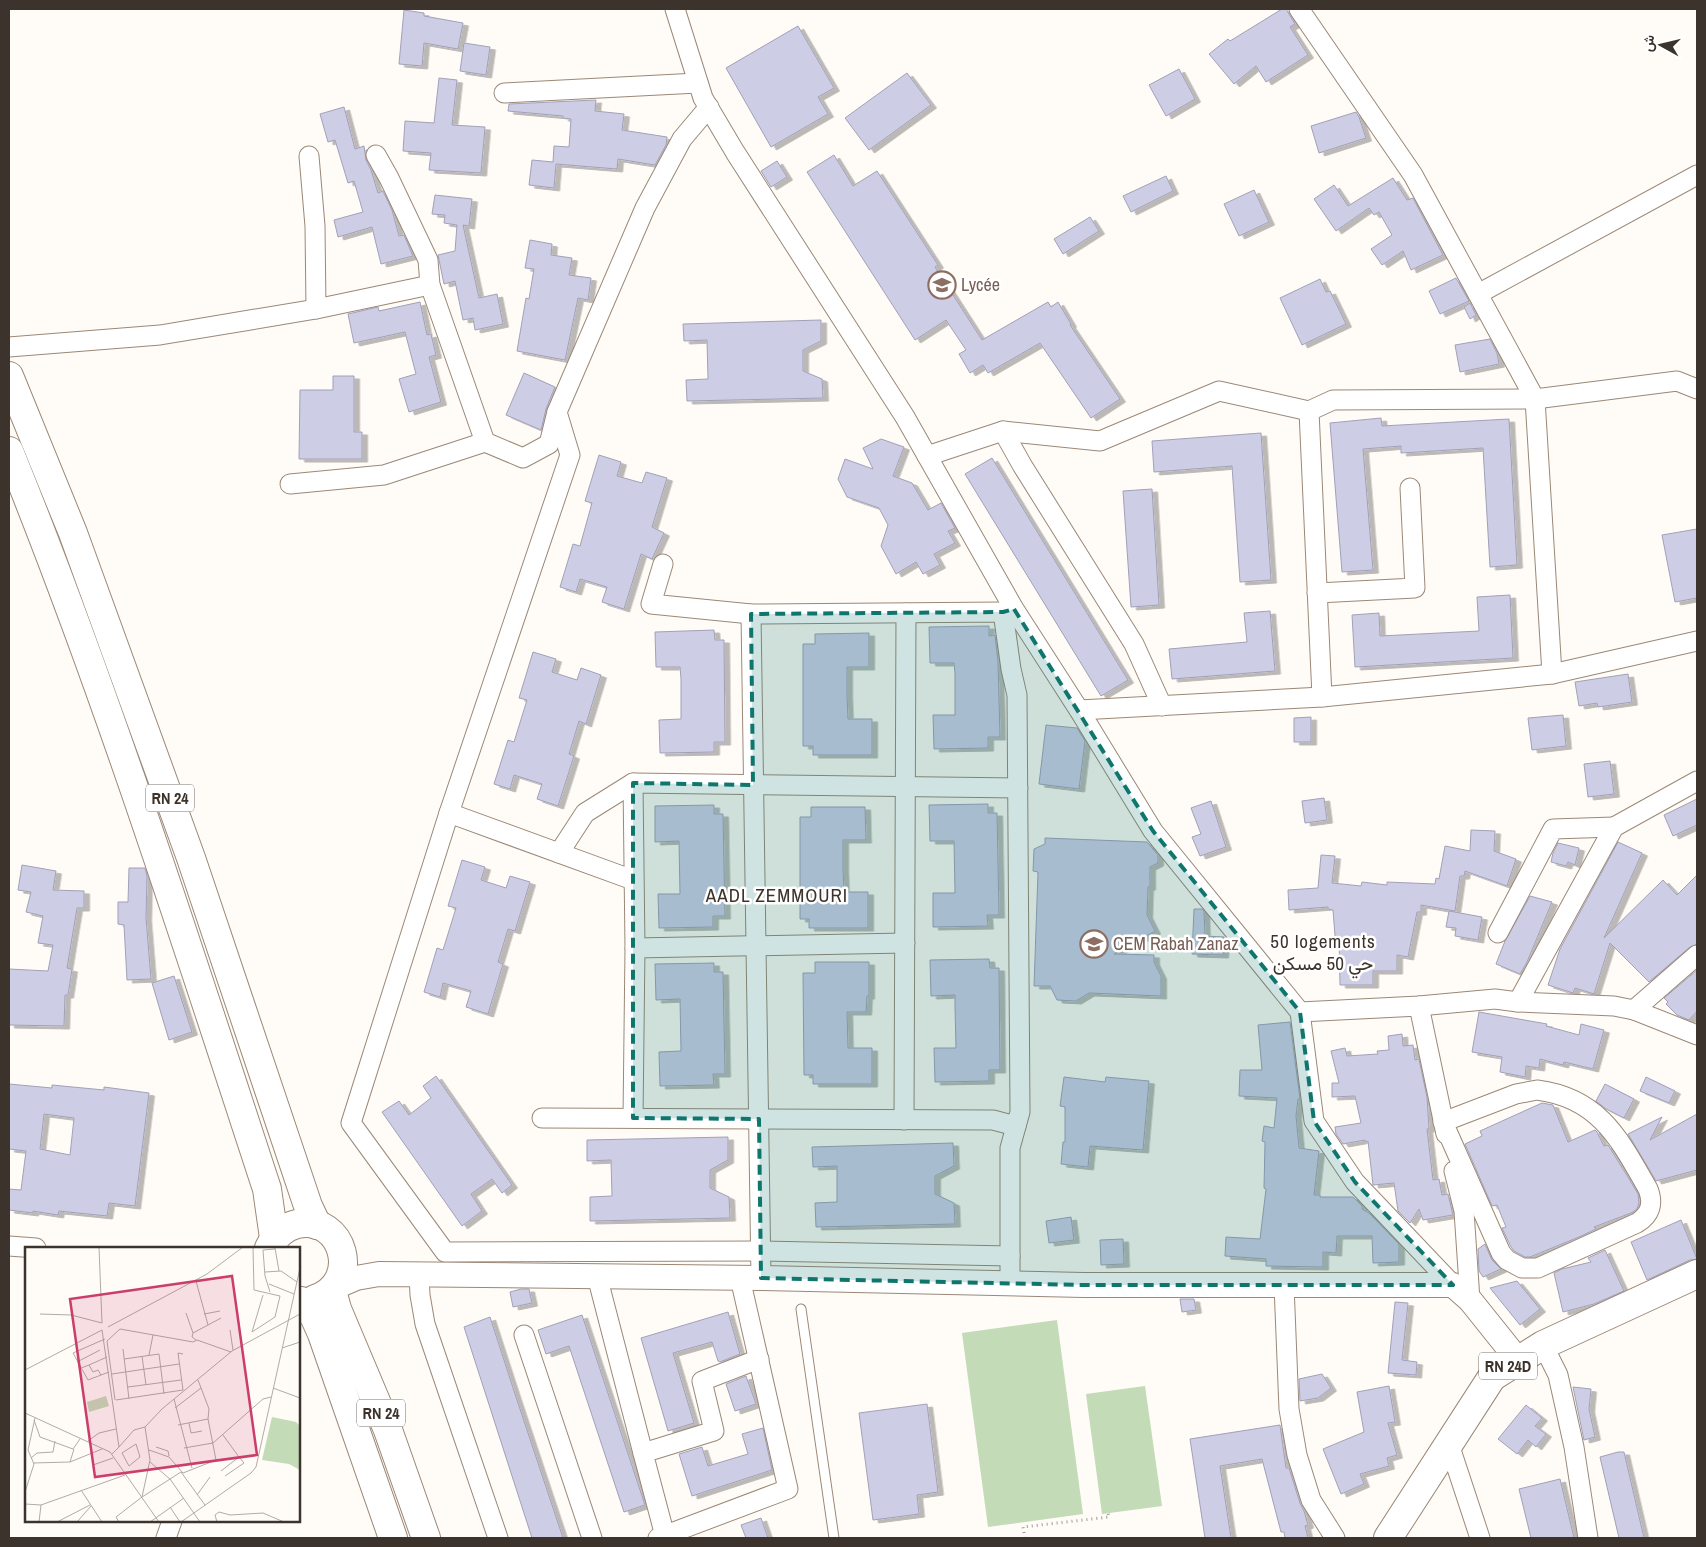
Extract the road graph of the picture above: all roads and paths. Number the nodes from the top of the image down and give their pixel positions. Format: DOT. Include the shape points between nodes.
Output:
graph roads {
  1 [pos="675,9"];
  2 [pos="1299,9"];
  3 [pos="698,84"];
  4 [pos="504,93"];
  5 [pos="709,107"];
  6 [pos="376,155"];
  7 [pos="309,156"];
  8 [pos="1697,174"];
  9 [pos="430,285"];
  10 [pos="1478,294"];
  11 [pos="316,309"];
  12 [pos="9,347"];
  13 [pos="9,376"];
  14 [pos="1697,389"];
  15 [pos="1535,399"];
  16 [pos="1309,411"];
  17 [pos="557,412"];
  18 [pos="1003,432"];
  19 [pos="485,442"];
  20 [pos="549,444"];
  21 [pos="9,452"];
  22 [pos="570,454"];
  23 [pos="927,456"];
  24 [pos="290,484"];
  25 [pos="1410,488"];
  26 [pos="663,564"];
  27 [pos="1317,593"];
  28 [pos="1009,611"];
  29 [pos="906,613"];
  30 [pos="751,614"];
  31 [pos="1697,641"];
  32 [pos="1552,674"];
  33 [pos="1322,697"];
  34 [pos="1162,706"];
  35 [pos="1079,710"];
  36 [pos="1697,781"];
  37 [pos="633,783"];
  38 [pos="754,785"];
  39 [pos="905,787"];
  40 [pos="1018,788"];
  41 [pos="449,813"];
  42 [pos="1614,826"];
  43 [pos="559,853"];
  44 [pos="633,880"];
  45 [pos="1498,933"];
  46 [pos="905,943"];
  47 [pos="756,945"];
  48 [pos="635,948"];
  49 [pos="1697,955"];
  50 [pos="1518,1002"];
  51 [pos="1419,1006"];
  52 [pos="1634,1010"];
  53 [pos="1300,1012"];
  54 [pos="1697,1035"];
  55 [pos="542,1118"];
  56 [pos="633,1118"];
  57 [pos="759,1119"];
  58 [pos="904,1120"];
  59 [pos="1443,1122"];
  60 [pos="1016,1126"];
  61 [pos="317,1225"];
  62 [pos="9,1246"];
  63 [pos="270,1246"];
  64 [pos="25,1247"];
  65 [pos="761,1251"];
  66 [pos="343,1256"];
  67 [pos="1010,1256"];
  68 [pos="379,1274"];
  69 [pos="419,1274"];
  70 [pos="1697,1274"];
  71 [pos="597,1276"];
  72 [pos="751,1278"];
  73 [pos="1010,1283"];
  74 [pos="1284,1285"];
  75 [pos="1453,1285"];
  76 [pos="333,1289"];
  77 [pos="300,1300"];
  78 [pos="1470,1300"];
  79 [pos="801,1309"];
  80 [pos="524,1335"];
  81 [pos="1543,1345"];
  82 [pos="759,1359"];
  83 [pos="1518,1360"];
  84 [pos="1449,1444"];
  85 [pos="644,1453"];
  86 [pos="1108,1513"];
  87 [pos="172,1522"];
  88 [pos="661,1537"];
  89 [pos="166,1538"];
  90 [pos="393,1538"];
  91 [pos="426,1538"];
  92 [pos="498,1538"];
  93 [pos="592,1538"];
  94 [pos="834,1538"];
  95 [pos="1025,1538"];
  96 [pos="1335,1538"];
  97 [pos="1388,1538"];
  98 [pos="1480,1538"];
  99 [pos="1588,1538"];
  1 -- 3 [label="street"];
  2 -- 10 [label="street" via="1413,175"];
  3 -- 4 [label="street"];
  3 -- 5 [label="street"];
  5 -- 17 [label="street" via="682,139 645,208"];
  5 -- 23 [label="street"];
  6 -- 9 [label="street" via="428,260"];
  7 -- 11 [label="street" via="315,226"];
  8 -- 10 [label="street"];
  9 -- 11 [label="street"];
  9 -- 19 [label="street"];
  10 -- 15 [label="street"];
  11 -- 12 [label="street" via="160,335"];
  13 -- 61 [label="main road, RN 24" via="73,533 178,821"];
  14 -- 15 [label="street" via="1677,381"];
  15 -- 16 [label="street" via="1333,400"];
  15 -- 32 [label="street"];
  16 -- 18 [label="street" via="1219,391 1100,441"];
  16 -- 27 [label="street"];
  17 -- 20 [label="street"];
  17 -- 22 [label="street"];
  18 -- 23 [label="street"];
  18 -- 34 [label="street" via="1134,644"];
  19 -- 20 [label="street" via="523,458"];
  19 -- 24 [label="street" via="384,475"];
  20 -- 22 [label="street"];
  21 -- 63 [label="main road, RN 24" via="49,552 161,866 267,1189"];
  22 -- 41 [label="street"];
  23 -- 28 [label="street"];
  25 -- 27 [label="street" via="1415,588"];
  26 -- 30 [label="street" via="651,604"];
  27 -- 33 [label="street"];
  28 -- 29 [label="street"];
  28 -- 35 [label="street"];
  28 -- 40 [label="street" via="1011,669 1017,695"];
  29 -- 30 [label="street"];
  29 -- 39 [label="street"];
  30 -- 38 [label="street"];
  31 -- 32 [label="street"];
  32 -- 33 [label="street"];
  33 -- 34 [label="street"];
  34 -- 35 [label="street"];
  35 -- 53 [label="street" via="1153,831"];
  36 -- 42 [label="street"];
  37 -- 38 [label="street"];
  37 -- 43 [label="street" via="585,813"];
  37 -- 44 [label="street"];
  38 -- 39 [label="street"];
  38 -- 47 [label="street"];
  39 -- 40 [label="street"];
  39 -- 46 [label="street"];
  40 -- 60 [label="street" via="1020,1112"];
  41 -- 43 [label="street"];
  41 -- 65 [label="street" via="351,1123 445,1252"];
  42 -- 45 [label="street" via="1553,829"];
  42 -- 50 [label="street"];
  43 -- 44 [label="street"];
  44 -- 48 [label="street"];
  46 -- 47 [label="street"];
  46 -- 58 [label="street"];
  47 -- 48 [label="street"];
  47 -- 57 [label="street"];
  48 -- 56 [label="street"];
  49 -- 52 [label="street"];
  50 -- 51 [label="street" via="1495,999"];
  50 -- 52 [label="street" via="1614,1006"];
  51 -- 53 [label="street"];
  51 -- 59 [label="street"];
  52 -- 54 [label="street"];
  53 -- 75 [label="street" via="1314,1121 1355,1182"];
  55 -- 56 [label="street"];
  56 -- 57 [label="street"];
  57 -- 58 [label="street"];
  57 -- 65 [label="street"];
  58 -- 60 [label="street" via="993,1120"];
  59 -- 59 [label="street" via="1497,1246 1514,1264 1530,1269 1546,1265 1637,1223 1644,1219 1651,1205 1651,1197 1622,1143 1606,1124 1577,1103 1547,1091 1526,1091"];
  59 -- 78 [label="street" via="1464,1211"];
  60 -- 67 [label="street" via="1010,1148"];
  61 -- 63 [label="main road" via="310,1223 286,1228"];
  61 -- 66 [label="main road" via="335,1237"];
  62 -- 64 [label="street"];
  65 -- 67 [label="street"];
  65 -- 72 [label="street"];
  66 -- 68 [label="street" via="366,1271"];
  66 -- 76 [label="main road" via="342,1272"];
  67 -- 73 [label="street"];
  68 -- 69 [label="street"];
  68 -- 76 [label="street" via="356,1278"];
  69 -- 71 [label="street"];
  69 -- 92 [label="street" via="425,1324"];
  70 -- 81 [label="main road, RN 24D"];
  71 -- 72 [label="street"];
  71 -- 85 [label="street"];
  72 -- 73 [label="street"];
  72 -- 82 [label="street"];
  73 -- 74 [label="street"];
  74 -- 75 [label="street"];
  74 -- 96 [label="street" via="1289,1409 1297,1455 1311,1500"];
  75 -- 78 [label="street"];
  76 -- 77 [label="main road" via="323,1297"];
  76 -- 91 [label="main road, RN 24" via="337,1309 388,1430"];
  77 -- 90 [label="main road, RN 24" via="314,1316 322,1334"];
  78 -- 83 [label="street"];
  79 -- 94 [label="lane"];
  80 -- 93 [label="street"];
  81 -- 83 [label="main road, RN 24D"];
  81 -- 99 [label="street" via="1558,1375 1574,1446"];
  82 -- 85 [label="street" via="702,1381 714,1431"];
  82 -- 88 [label="street" via="788,1489"];
  83 -- 84 [label="main road, RN 24D" via="1492,1377"];
  84 -- 97 [label="main road, RN 24D"];
  84 -- 98 [label="street"];
  85 -- 88 [label="street"];
  86 -- 95 [label="path" via="1109,1516 1023,1527"];
  87 -- 89 [label="street"];
}
